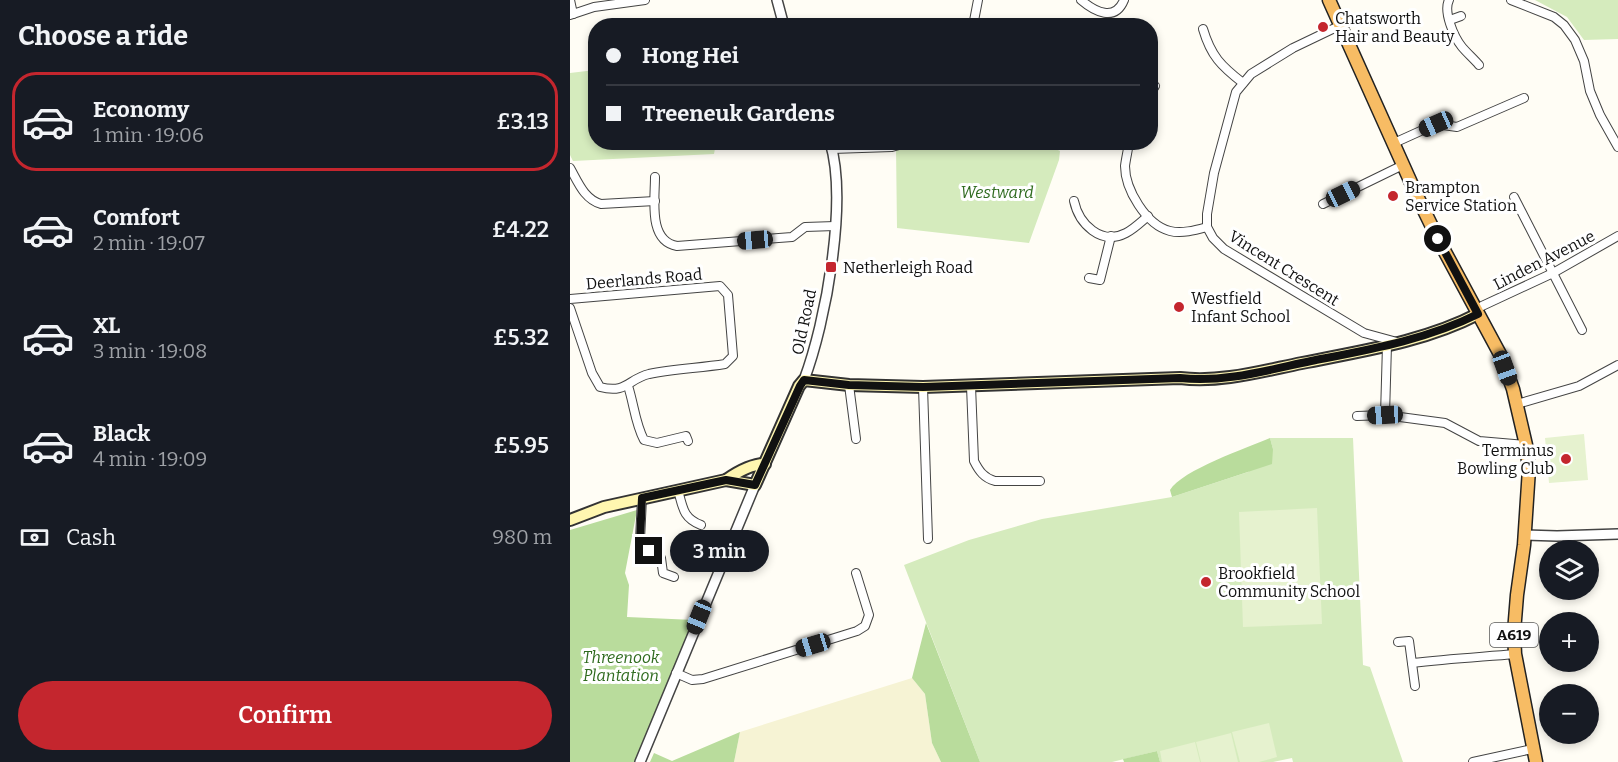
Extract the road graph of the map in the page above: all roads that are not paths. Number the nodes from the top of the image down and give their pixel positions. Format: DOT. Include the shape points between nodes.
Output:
graph roads {
  1 [pos="570,0"];
  2 [pos="645,0"];
  3 [pos="777,0"];
  4 [pos="978,0"];
  5 [pos="1081,0"];
  6 [pos="1124,0"];
  7 [pos="1329,0"];
  8 [pos="1449,0"];
  9 [pos="1516,1"];
  10 [pos="571,14"];
  11 [pos="1461,16"];
  12 [pos="782,18"];
  13 [pos="975,18"];
  14 [pos="1450,20"];
  15 [pos="1341,26"];
  16 [pos="1203,29"];
  17 [pos="1479,65"];
  18 [pos="1243,82"];
  19 [pos="1524,98"];
  20 [pos="1394,143"];
  21 [pos="1618,147"];
  22 [pos="832,150"];
  23 [pos="1128,150"];
  24 [pos="1403,165"];
  25 [pos="570,168"];
  26 [pos="655,177"];
  27 [pos="1514,196"];
  28 [pos="656,201"];
  29 [pos="1074,201"];
  30 [pos="1323,204"];
  31 [pos="1148,216"];
  32 [pos="835,226"];
  33 [pos="1207,226"];
  34 [pos="1111,236"];
  35 [pos="1618,236"];
  36 [pos="1553,273"];
  37 [pos="1089,278"];
  38 [pos="570,299"];
  39 [pos="570,308"];
  40 [pos="1480,310"];
  41 [pos="1582,330"];
  42 [pos="1392,343"];
  43 [pos="1617,370"];
  44 [pos="804,380"];
  45 [pos="849,385"];
  46 [pos="627,386"];
  47 [pos="971,386"];
  48 [pos="923,387"];
  49 [pos="1517,405"];
  50 [pos="1385,415"];
  51 [pos="1357,416"];
  52 [pos="856,439"];
  53 [pos="688,441"];
  54 [pos="1526,445"];
  55 [pos="765,464"];
  56 [pos="726,480"];
  57 [pos="1040,482"];
  58 [pos="755,485"];
  59 [pos="678,490"];
  60 [pos="642,498"];
  61 [pos="570,520"];
  62 [pos="701,525"];
  63 [pos="1618,534"];
  64 [pos="1525,535"];
  65 [pos="928,539"];
  66 [pos="856,573"];
  67 [pos="674,577"];
  68 [pos="1398,642"];
  69 [pos="1515,654"];
  70 [pos="1412,663"];
  71 [pos="676,673"];
  72 [pos="1415,686"];
  73 [pos="1532,749"];
  74 [pos="640,762"];
  75 [pos="1473,762"];
  76 [pos="1536,762"];
  1 -- 10 [label="street"];
  2 -- 10 [label="street"];
  3 -- 12 [label="street"];
  4 -- 13 [label="street"];
  5 -- 6 [label="street" via="1104,14 1112,14"];
  7 -- 15 [label="highway, A619"];
  8 -- 14 [label="street"];
  9 -- 21 [label="street" via="1554,17 1575,40 1600,116"];
  11 -- 14 [label="street"];
  14 -- 17 [label="street" via="1461,47"];
  15 -- 18 [label="street" via="1293,48"];
  15 -- 20 [label="highway, A619"];
  16 -- 18 [label="street" via="1211,52"];
  18 -- 33 [label="street, Vincent Crescent" via="1236,92 1214,173"];
  19 -- 20 [label="street" via="1457,127 1436,124"];
  20 -- 24 [label="highway, A619"];
  22 -- 32 [label="street, Old Road" via="837,187"];
  23 -- 31 [label="street" via="1125,167 1130,190"];
  24 -- 30 [label="street"];
  24 -- 40 [label="highway, A619" via="1438,239"];
  25 -- 28 [label="street" via="593,202"];
  26 -- 28 [label="street"];
  27 -- 36 [label="street"];
  28 -- 32 [label="street" via="657,230 668,244 677,246 792,237 805,227"];
  29 -- 34 [label="street" via="1084,225 1098,235"];
  31 -- 33 [label="street" via="1171,231 1194,231"];
  31 -- 34 [label="street" via="1126,233"];
  32 -- 44 [label="street, Old Road" via="826,294"];
  33 -- 42 [label="street, Vincent Crescent" via="1224,249 1364,333"];
  34 -- 37 [label="street" via="1100,280"];
  35 -- 36 [label="street, Linden Avenue"];
  36 -- 40 [label="street, Linden Avenue"];
  36 -- 41 [label="street"];
  38 -- 46 [label="street, Deerlands Road" via="720,286 728,295 733,356 725,364 646,375"];
  39 -- 46 [label="street" via="600,387 612,390"];
  40 -- 42 [label="main road" via="1435,333"];
  40 -- 49 [label="highway, A619"];
  42 -- 47 [label="main road" via="1211,380"];
  42 -- 50 [label="street"];
  43 -- 49 [label="street"];
  44 -- 45 [label="main road"];
  44 -- 55 [label="main road, Old Road"];
  45 -- 48 [label="main road"];
  45 -- 52 [label="street"];
  46 -- 53 [label="street" via="644,440 657,443 686,436"];
  47 -- 48 [label="main road"];
  47 -- 57 [label="street" via="974,461 979,471 989,479"];
  48 -- 65 [label="street"];
  49 -- 54 [label="highway, A619"];
  50 -- 51 [label="street"];
  50 -- 54 [label="street" via="1445,423 1479,441"];
  54 -- 64 [label="highway, A619" via="1529,470"];
  55 -- 56 [label="main road"];
  55 -- 58 [label="main road, Old Road"];
  56 -- 58 [label="main road"];
  56 -- 59 [label="main road"];
  58 -- 71 [label="street, Old Road"];
  59 -- 60 [label="main road"];
  59 -- 62 [label="street" via="684,511 691,521"];
  60 -- 61 [label="main road"];
  60 -- 67 [label="street" via="640,540 661,558 663,573"];
  63 -- 64 [label="street"];
  64 -- 69 [label="highway, A619" via="1516,595"];
  66 -- 71 [label="street" via="869,615 865,626 857,631 703,679 692,680"];
  68 -- 70 [label="street" via="1409,641"];
  69 -- 70 [label="street"];
  69 -- 73 [label="highway, A619"];
  70 -- 72 [label="street"];
  71 -- 74 [label="street, Old Road"];
  73 -- 75 [label="street"];
  73 -- 76 [label="highway, A619"];
}
